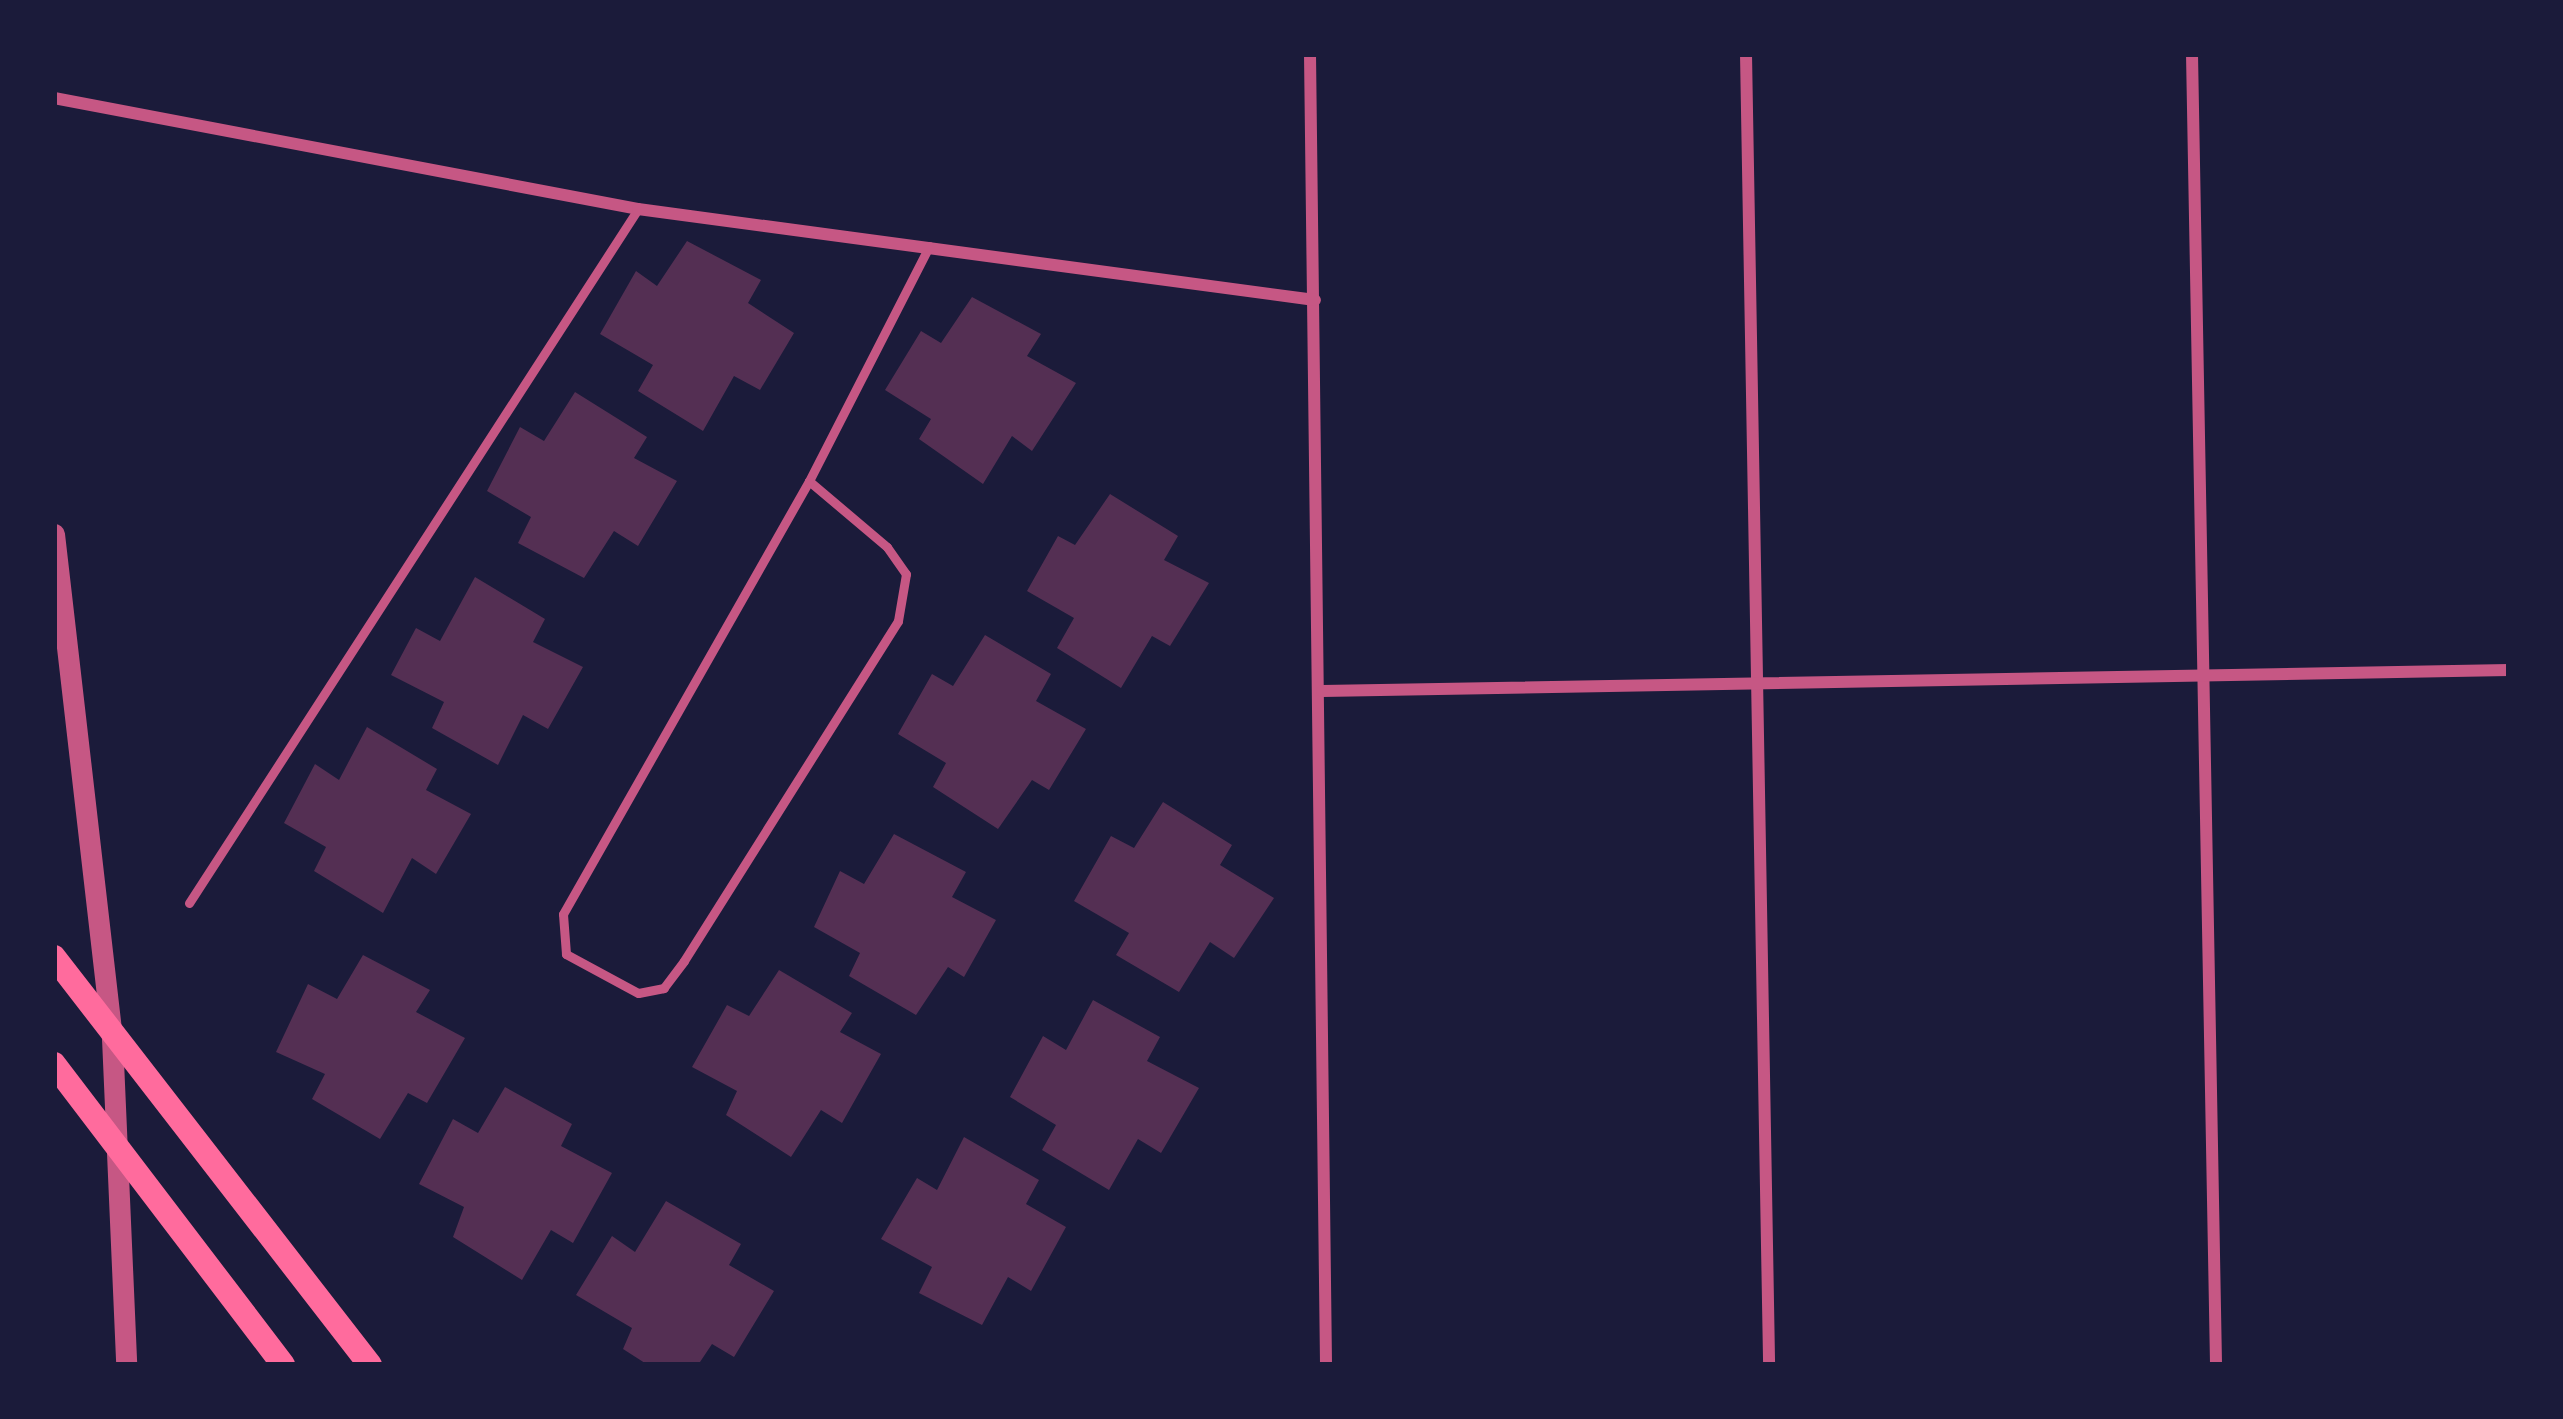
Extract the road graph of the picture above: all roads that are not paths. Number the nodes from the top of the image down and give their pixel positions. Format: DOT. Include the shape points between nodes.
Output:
graph roads {
  1 [pos="1310,54"];
  2 [pos="1746,54"];
  3 [pos="2192,54"];
  4 [pos="54,98"];
  5 [pos="638,209"];
  6 [pos="929,245"];
  7 [pos="1315,300"];
  8 [pos="809,481"];
  9 [pos="54,534"];
  10 [pos="2509,670"];
  11 [pos="2200,676"];
  12 [pos="1757,682"];
  13 [pos="1322,691"];
  14 [pos="189,903"];
  15 [pos="54,957"];
  16 [pos="112,1038"];
  17 [pos="54,1064"];
  18 [pos="121,1148"];
  19 [pos="126,1365"];
  20 [pos="283,1365"];
  21 [pos="370,1365"];
  22 [pos="1326,1365"];
  23 [pos="1769,1365"];
  24 [pos="2216,1365"];
  1 -- 7 [label="street"];
  2 -- 12 [label="street"];
  3 -- 11 [label="street"];
  4 -- 5 [label="street"];
  5 -- 6 [label="street"];
  5 -- 14 [label="lane"];
  6 -- 7 [label="street"];
  6 -- 8 [label="lane"];
  7 -- 13 [label="street"];
  8 -- 8 [label="lane" via="563,914 566,954 638,993 664,988 684,962 898,621 906,574"];
  9 -- 16 [label="street"];
  10 -- 11 [label="street"];
  11 -- 12 [label="street"];
  11 -- 24 [label="street"];
  12 -- 13 [label="street"];
  12 -- 23 [label="street"];
  13 -- 22 [label="street"];
  15 -- 16 [label="main road"];
  16 -- 18 [label="street"];
  16 -- 21 [label="main road"];
  17 -- 18 [label="main road"];
  18 -- 19 [label="street"];
  18 -- 20 [label="main road"];
}
